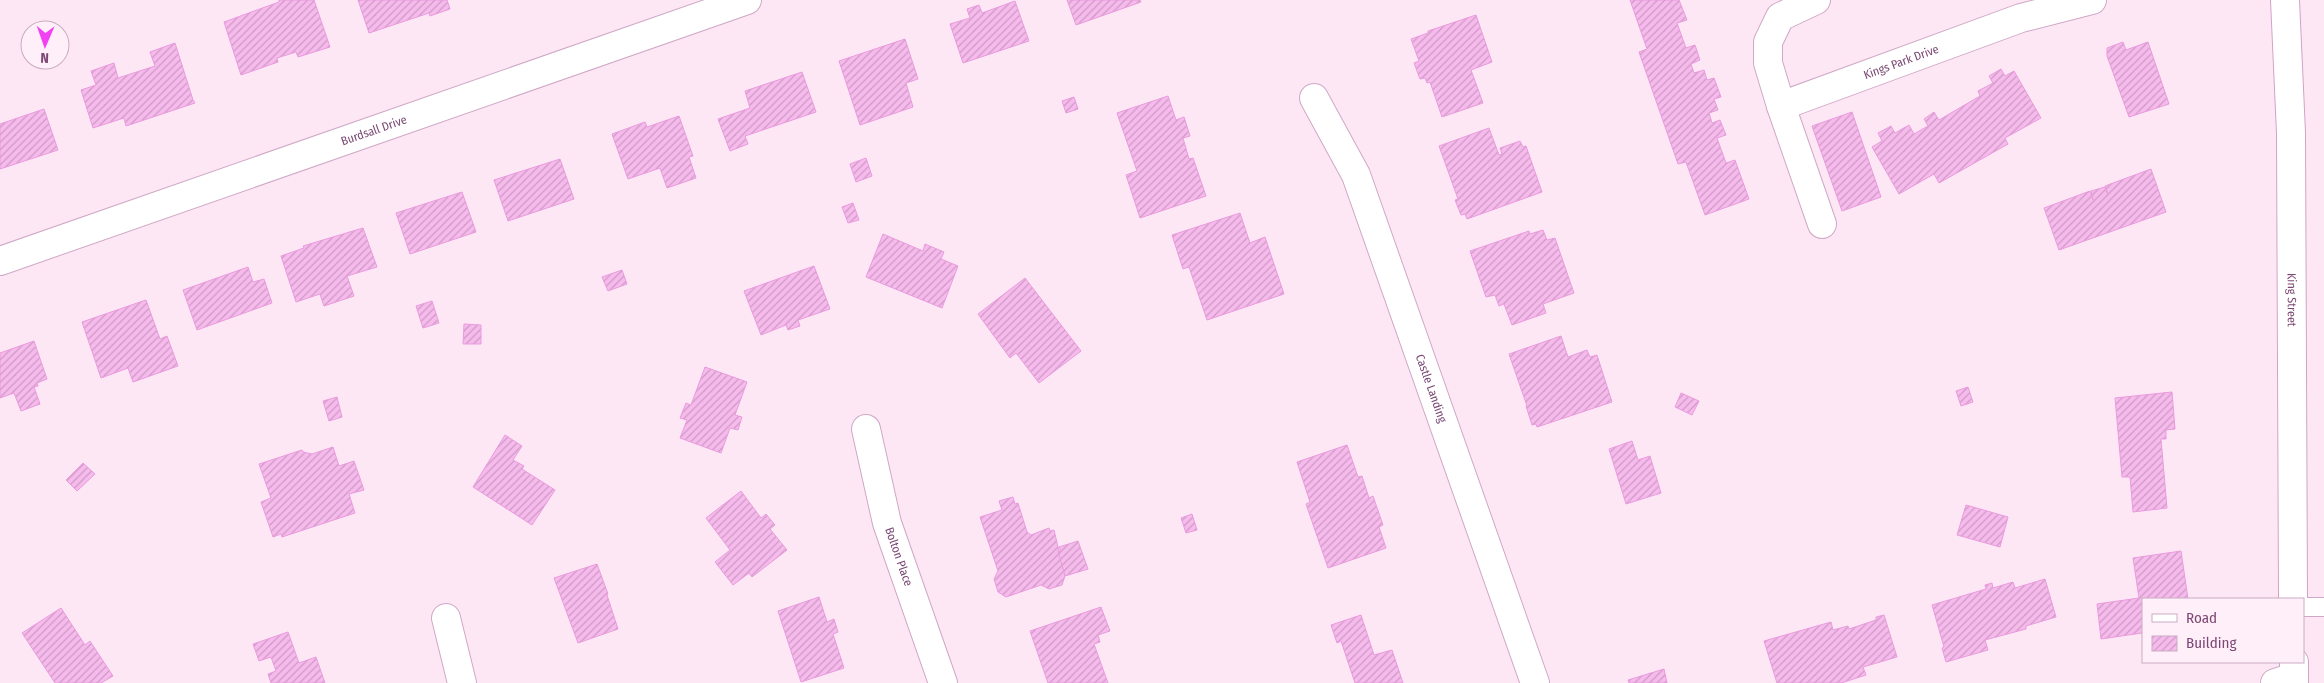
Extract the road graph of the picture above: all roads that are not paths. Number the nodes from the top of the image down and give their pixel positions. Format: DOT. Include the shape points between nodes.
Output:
graph roads {
  1 [pos="747,0"];
  2 [pos="1816,0"];
  3 [pos="2092,0"];
  4 [pos="2285,0"];
  5 [pos="2020,9"];
  6 [pos="1314,98"];
  7 [pos="1781,106"];
  8 [pos="1822,224"];
  9 [pos="0,261"];
  10 [pos="866,429"];
  11 [pos="2293,598"];
  12 [pos="2304,607"];
  13 [pos="2324,607"];
  14 [pos="446,618"];
  15 [pos="462,683"];
  16 [pos="943,683"];
  17 [pos="1535,683"];
  1 -- 9 [label="street, Burdsall Drive"];
  2 -- 7 [label="street" via="1780,17 1768,42 1768,63"];
  3 -- 5 [label="street, Kings Park Drive"];
  4 -- 11 [label="street, King Street" via="2291,133"];
  5 -- 7 [label="street, Kings Park Drive"];
  6 -- 17 [label="street, Castle Landing" via="1356,176"];
  7 -- 8 [label="street"];
  10 -- 16 [label="street, Bolton Place" via="887,523"];
  12 -- 13 [label="lane"];
  14 -- 15 [label="street"];
}
